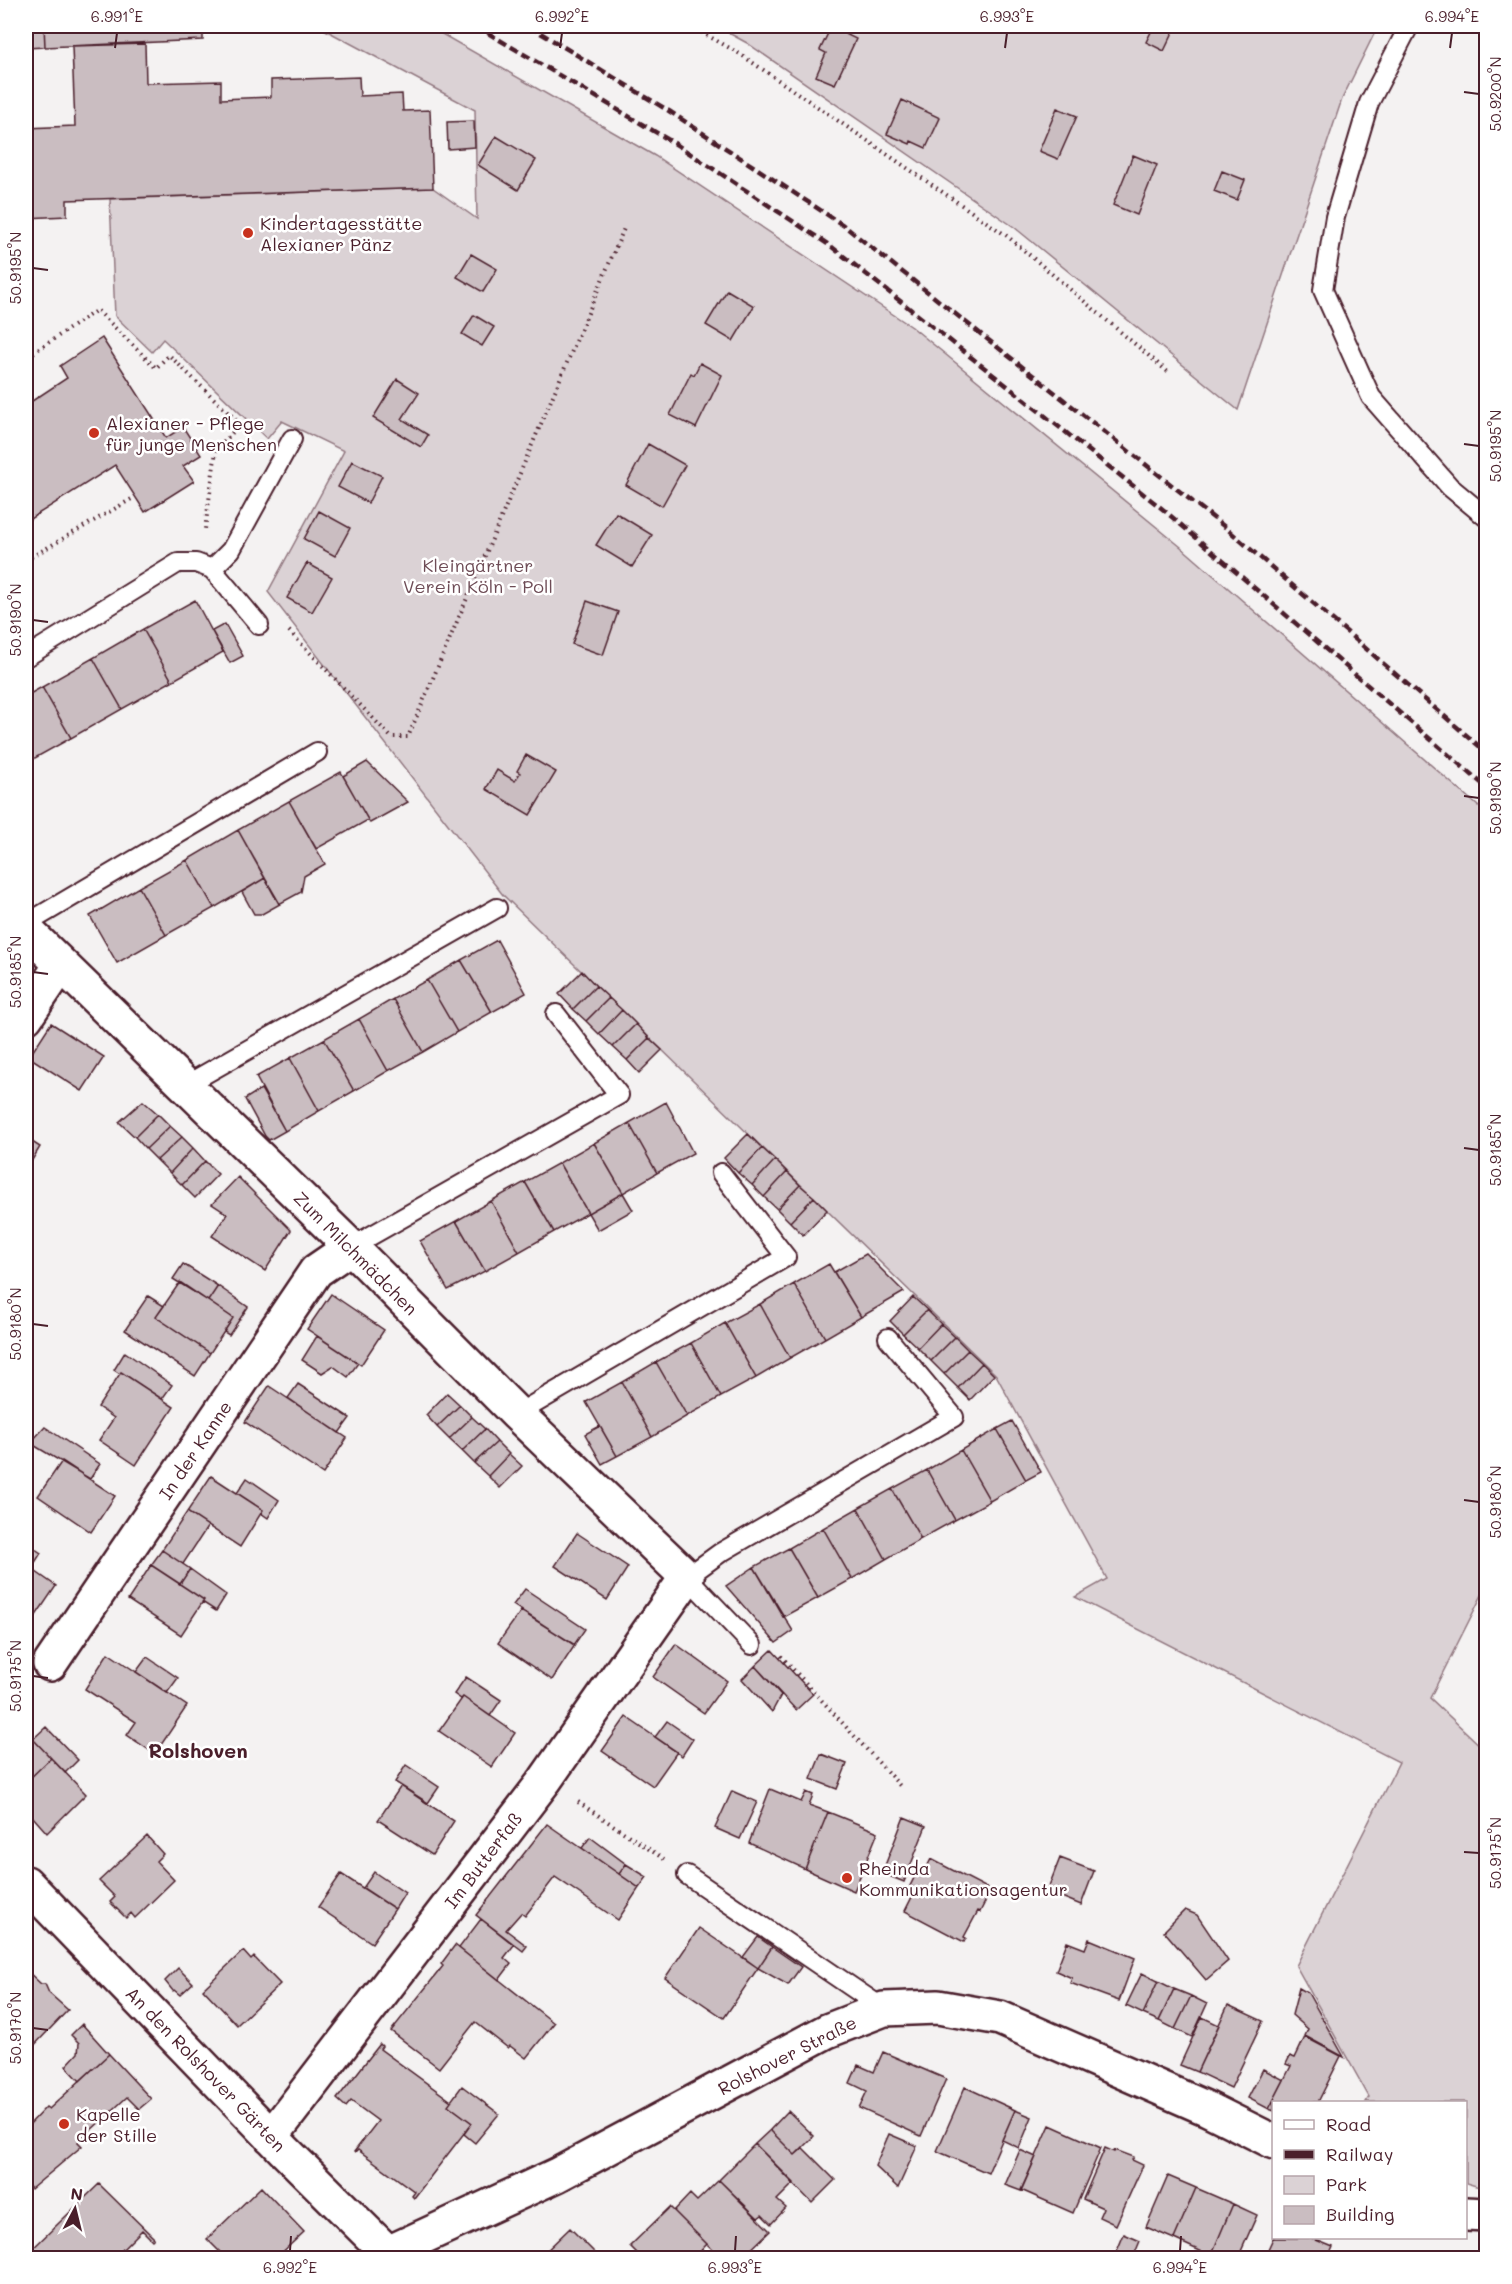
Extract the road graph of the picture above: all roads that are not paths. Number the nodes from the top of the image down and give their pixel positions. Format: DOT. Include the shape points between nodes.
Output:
graph roads {
  1 [pos="1409,26"];
  2 [pos="292,439"];
  3 [pos="1486,517"];
  4 [pos="212,569"];
  5 [pos="259,625"];
  6 [pos="26,657"];
  7 [pos="317,752"];
  8 [pos="497,908"];
  9 [pos="26,924"];
  10 [pos="26,930"];
  11 [pos="61,965"];
  12 [pos="556,1014"];
  13 [pos="26,1017"];
  14 [pos="184,1086"];
  15 [pos="721,1173"];
  16 [pos="351,1247"];
  17 [pos="888,1338"];
  18 [pos="517,1414"];
  19 [pos="687,1577"];
  20 [pos="752,1645"];
  21 [pos="50,1664"];
  22 [pos="687,1875"];
  23 [pos="26,1883"];
  24 [pos="885,2009"];
  25 [pos="271,2137"];
  26 [pos="1272,2141"];
  27 [pos="1467,2214"];
  28 [pos="1486,2215"];
  29 [pos="386,2256"];
  1 -- 3 [label="lane" via="1369,103 1335,217 1323,290 1371,397 1450,487"];
  2 -- 4 [label="lane" via="231,550"];
  4 -- 5 [label="lane"];
  4 -- 6 [label="lane" via="196,563 178,563"];
  7 -- 9 [label="lane"];
  8 -- 14 [label="lane"];
  10 -- 11 [label="street, Zum Milchmädchen"];
  11 -- 13 [label="street"];
  11 -- 14 [label="street, Zum Milchmädchen"];
  12 -- 16 [label="lane" via="619,1095"];
  14 -- 16 [label="street, Zum Milchmädchen"];
  15 -- 18 [label="lane" via="786,1257"];
  16 -- 18 [label="street, Zum Milchmädchen"];
  16 -- 21 [label="street, In der Kanne" via="316,1271"];
  17 -- 19 [label="lane" via="954,1417 720,1553"];
  18 -- 19 [label="street, Zum Milchmädchen"];
  19 -- 20 [label="lane"];
  19 -- 25 [label="street, Im Butterfaß" via="545,1780"];
  22 -- 24 [label="lane"];
  23 -- 25 [label="street, An den Rolshover Gärten"];
  24 -- 26 [label="street, Rolshover Straße" via="938,2007 1000,2018"];
  24 -- 29 [label="street, Rolshover Straße" via="826,2031 557,2175"];
  25 -- 29 [label="street, An den Rolshover Gärten"];
  27 -- 28 [label="street"];
}
